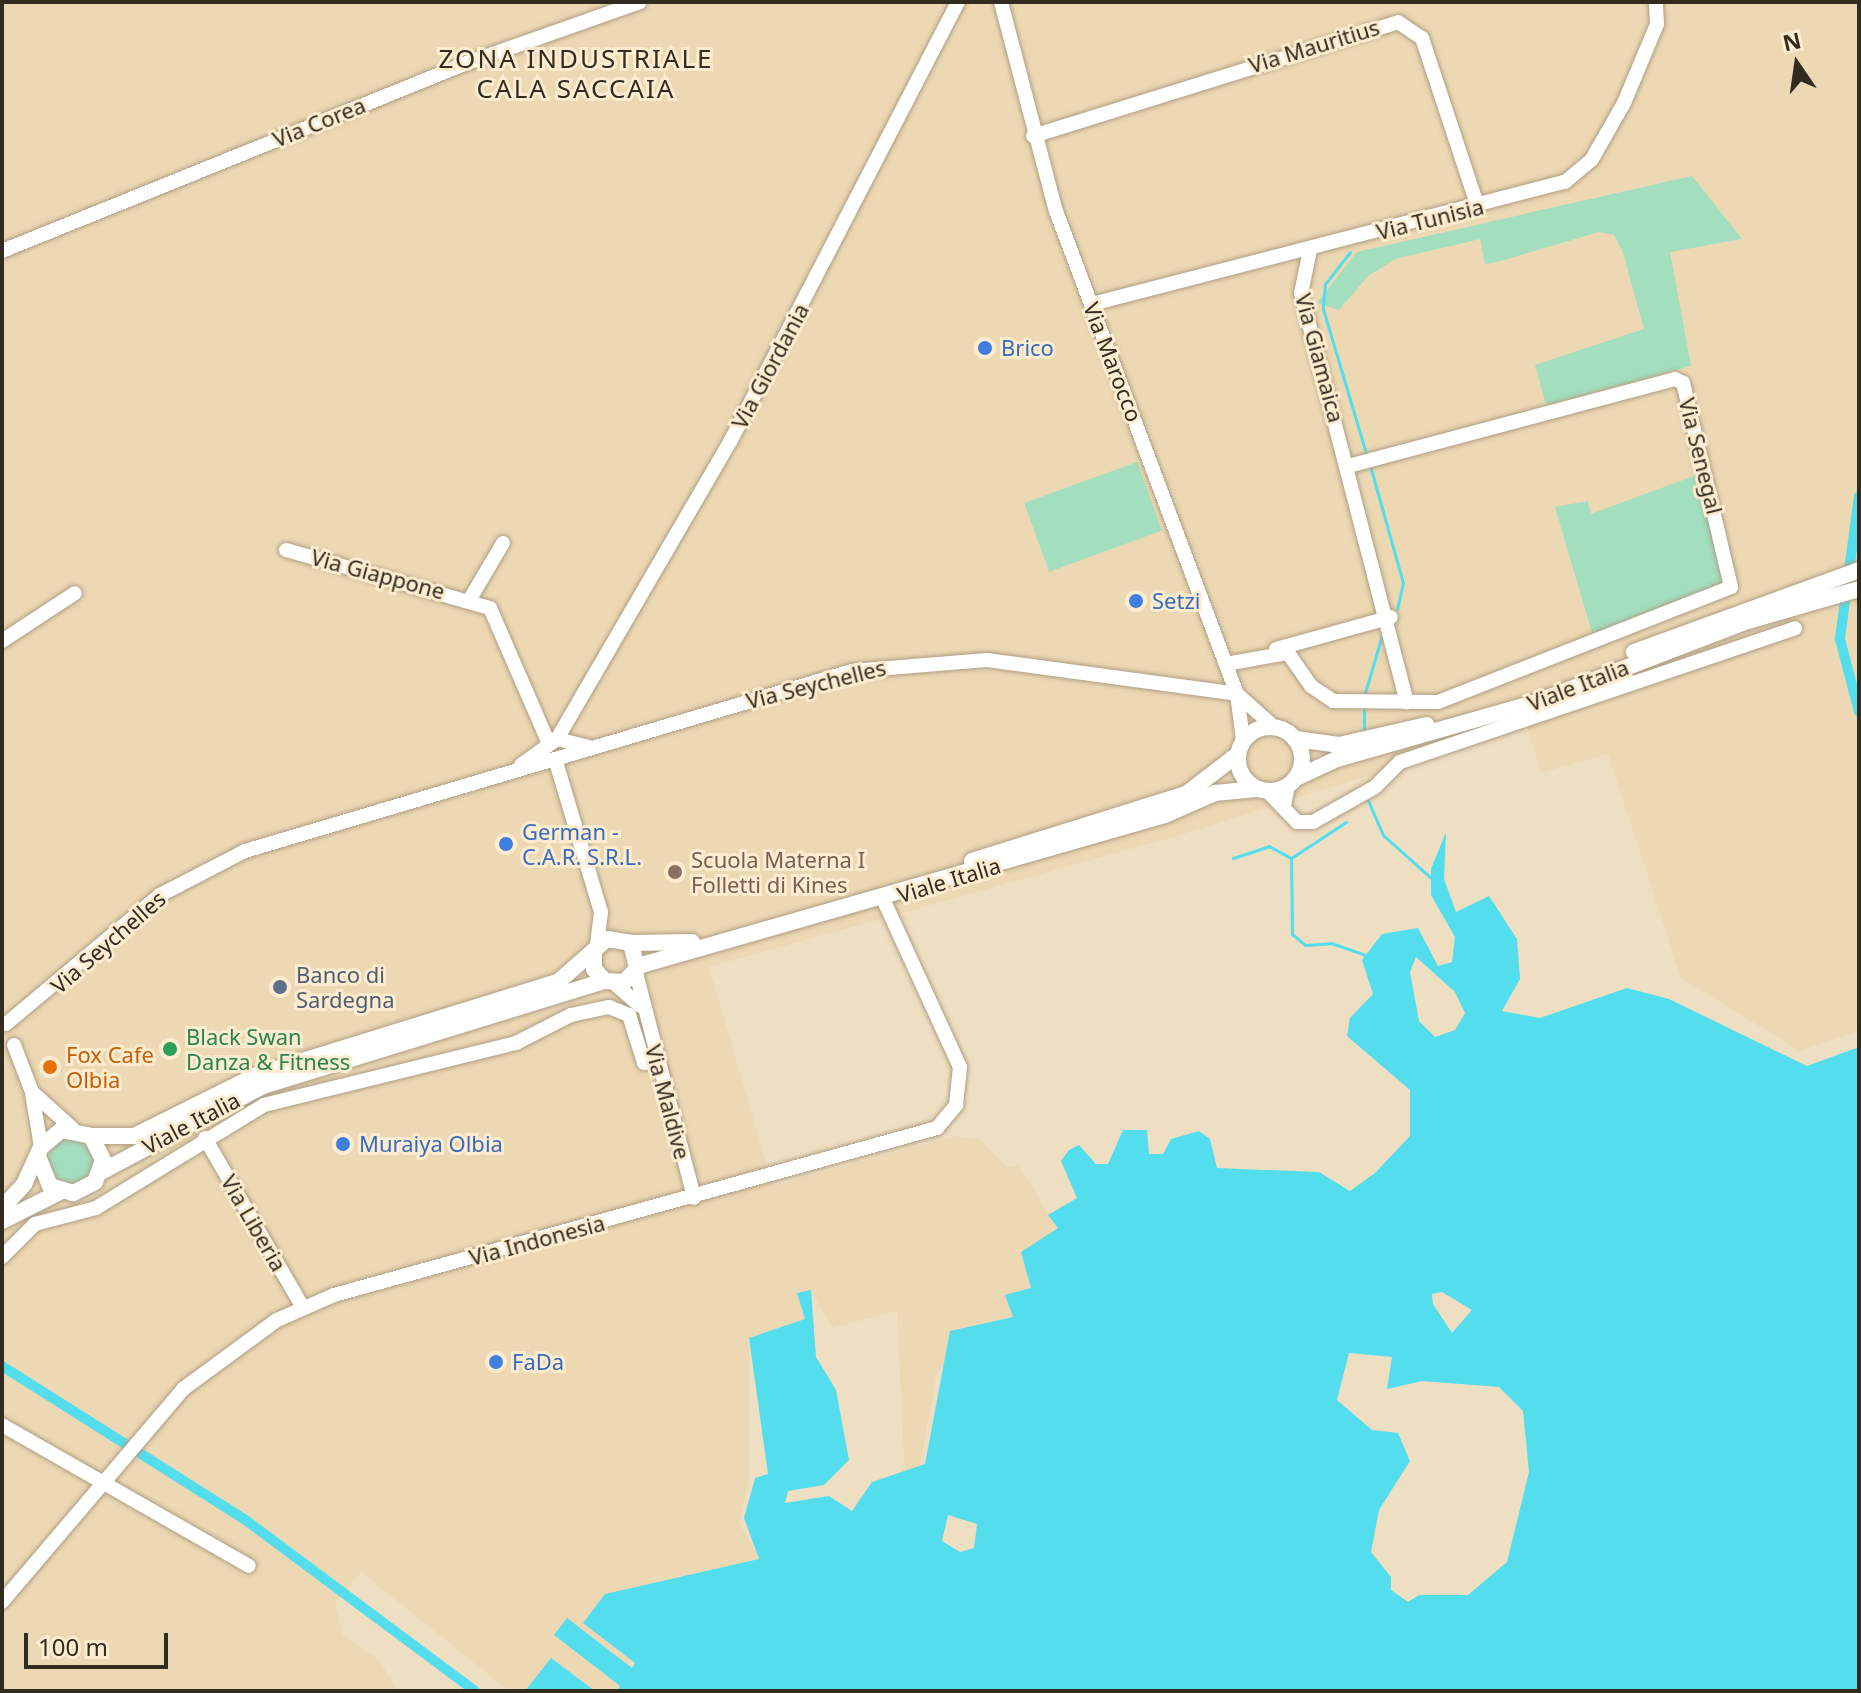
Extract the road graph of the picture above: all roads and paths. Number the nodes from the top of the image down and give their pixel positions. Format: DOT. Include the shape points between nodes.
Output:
graph roads {
  1 [pos="640,2"];
  2 [pos="958,2"];
  3 [pos="1001,2"];
  4 [pos="1011,2"];
  5 [pos="1656,2"];
  6 [pos="588,9"];
  7 [pos="1005,24"];
  8 [pos="1033,136"];
  9 [pos="1478,207"];
  10 [pos="1310,250"];
  11 [pos="2,251"];
  12 [pos="1092,304"];
  13 [pos="1349,466"];
  14 [pos="503,543"];
  15 [pos="286,550"];
  16 [pos="1859,570"];
  17 [pos="1859,589"];
  18 [pos="75,593"];
  19 [pos="470,599"];
  20 [pos="1391,617"];
  21 [pos="1795,628"];
  22 [pos="2,641"];
  23 [pos="1272,650"];
  24 [pos="1226,664"];
  25 [pos="1237,694"];
  26 [pos="1407,703"];
  27 [pos="540,720"];
  28 [pos="563,720"];
  29 [pos="1273,726"];
  30 [pos="1296,739"];
  31 [pos="1240,748"];
  32 [pos="559,751"];
  33 [pos="1292,782"];
  34 [pos="1262,790"];
  35 [pos="1284,806"];
  36 [pos="883,899"];
  37 [pos="601,912"];
  38 [pos="624,940"];
  39 [pos="595,949"];
  40 [pos="637,969"];
  41 [pos="610,982"];
  42 [pos="640,1006"];
  43 [pos="6,1035"];
  44 [pos="658,1061"];
  45 [pos="32,1092"];
  46 [pos="72,1128"];
  47 [pos="91,1136"];
  48 [pos="205,1138"];
  49 [pos="39,1151"];
  50 [pos="101,1172"];
  51 [pos="60,1192"];
  52 [pos="694,1198"];
  53 [pos="2,1208"];
  54 [pos="2,1221"];
  55 [pos="2,1257"];
  56 [pos="303,1308"];
  57 [pos="2,1425"];
  58 [pos="102,1484"];
  59 [pos="249,1566"];
  60 [pos="2,1602"];
  1 -- 6 [label="street, Via Corea"];
  2 -- 28 [label="street, Via Giordania" via="731,440"];
  3 -- 7 [label="street, Via Marocco"];
  4 -- 7 [label="street, Via Marocco"];
  5 -- 9 [label="street, Via Tunisia" via="1650,42 1592,159 1565,182"];
  6 -- 11 [label="street, Via Corea"];
  7 -- 8 [label="street, Via Marocco"];
  8 -- 9 [label="street, Via Mauritius" via="1398,22 1422,38"];
  8 -- 12 [label="street, Via Marocco"];
  9 -- 10 [label="street, Via Tunisia"];
  10 -- 12 [label="street, Via Tunisia"];
  10 -- 13 [label="street, Via Giamaica" via="1301,293"];
  12 -- 24 [label="street, Via Marocco"];
  13 -- 20 [label="street"];
  13 -- 26 [label="street, Via Senegal" via="1675,379 1683,383 1722,534 1731,579 1724,594 1480,691"];
  14 -- 19 [label="street, Via Giappone"];
  15 -- 19 [label="street, Via Giappone"];
  16 -- 30 [label="main road, Viale Italia" via="1822,579 1530,693 1414,729 1339,745"];
  17 -- 33 [label="main road, Viale Italia" via="1534,703 1337,759"];
  18 -- 22 [label="street"];
  19 -- 27 [label="street, Via Giappone" via="490,608"];
  20 -- 23 [label="street"];
  20 -- 26 [label="street"];
  21 -- 35 [label="street" via="1400,762 1366,792 1313,822 1297,822"];
  23 -- 24 [label="street"];
  23 -- 26 [label="street, Via Senegal" via="1296,658 1320,695"];
  24 -- 25 [label="street, Via Marocco"];
  25 -- 29 [label="street, Via Marocco"];
  25 -- 31 [label="street, Via Marocco"];
  25 -- 32 [label="street, Via Seychelles" via="987,660 920,660 852,671 591,747"];
  27 -- 28 [label="street"];
  27 -- 32 [label="street, Via Giappone"];
  28 -- 32 [label="street, Via Giordania"];
  29 -- 30 [label="main road"];
  29 -- 31 [label="main road"];
  30 -- 33 [label="main road" via="1302,759"];
  31 -- 34 [label="main road" via="1241,775"];
  31 -- 38 [label="main road, Viale Italia" via="1203,786 1162,803 734,933 678,945"];
  32 -- 37 [label="street" via="563,783"];
  32 -- 43 [label="street, Via Seychelles" via="206,868 132,916"];
  33 -- 34 [label="main road"];
  33 -- 35 [label="street"];
  34 -- 35 [label="street"];
  34 -- 36 [label="main road, Viale Italia" via="1215,793 1165,815"];
  36 -- 40 [label="main road, Viale Italia"];
  36 -- 52 [label="street, Via Indonesia" via="956,1055 962,1083 949,1116 908,1140"];
  37 -- 38 [label="street"];
  37 -- 39 [label="street"];
  38 -- 39 [label="main road, Viale Italia"];
  38 -- 40 [label="main road"];
  39 -- 41 [label="main road" via="594,969"];
  39 -- 47 [label="main road, Viale Italia" via="558,982 257,1075 134,1136"];
  40 -- 41 [label="main road, Viale Italia"];
  40 -- 42 [label="street, Via Maldive"];
  41 -- 42 [label="street"];
  41 -- 50 [label="main road, Viale Italia" via="263,1086"];
  42 -- 44 [label="street, Via Maldive"];
  43 -- 45 [label="street"];
  44 -- 48 [label="street" via="644,1063 629,1015 616,1006 384,1079 358,1077 264,1105"];
  44 -- 52 [label="street, Via Maldive"];
  45 -- 46 [label="street"];
  45 -- 49 [label="street"];
  46 -- 47 [label="main road"];
  46 -- 49 [label="main road"];
  47 -- 50 [label="main road"];
  48 -- 55 [label="street" via="96,1208 35,1224"];
  48 -- 56 [label="street, Via Liberia"];
  49 -- 51 [label="main road" via="43,1179"];
  49 -- 53 [label="main road"];
  50 -- 51 [label="main road" via="85,1190"];
  51 -- 54 [label="main road"];
  52 -- 56 [label="street, Via Indonesia"];
  56 -- 58 [label="street, Via Indonesia" via="234,1346"];
  57 -- 58 [label="street"];
  58 -- 59 [label="street"];
  58 -- 60 [label="street, Via Indonesia"];
}
